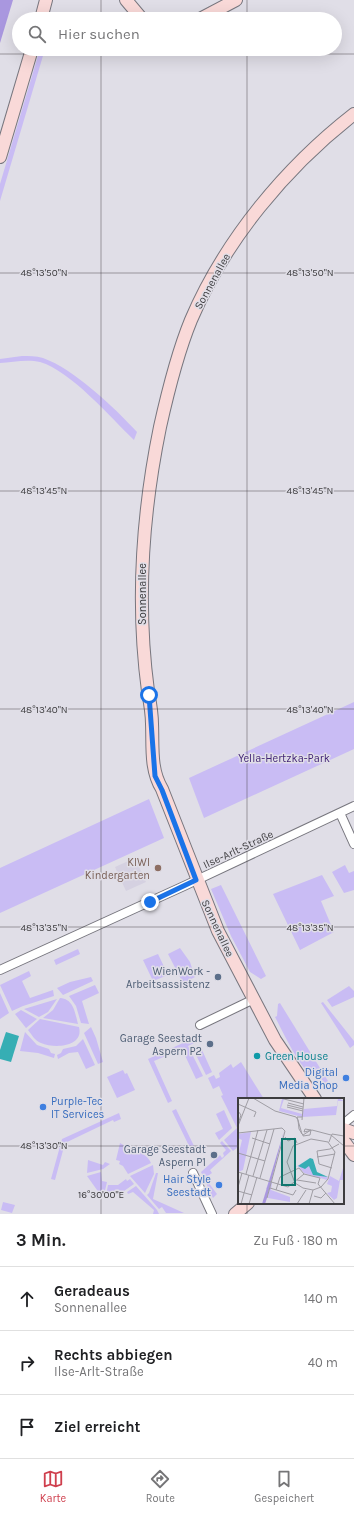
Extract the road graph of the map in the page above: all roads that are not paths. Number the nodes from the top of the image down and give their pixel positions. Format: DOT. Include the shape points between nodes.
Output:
graph roads {
  1 [pos="46,0"];
  2 [pos="126,0"];
  3 [pos="236,0"];
  4 [pos="43,12"];
  5 [pos="136,12"];
  6 [pos="213,12"];
  7 [pos="30,56"];
  8 [pos="354,114"];
  9 [pos="0,157"];
  10 [pos="354,806"];
  11 [pos="340,813"];
  12 [pos="354,844"];
  13 [pos="196,880"];
  14 [pos="0,970"];
  15 [pos="252,1000"];
  16 [pos="200,1025"];
  17 [pos="314,1098"];
  18 [pos="354,1115"];
  19 [pos="344,1123"];
  20 [pos="344,1129"];
  21 [pos="354,1133"];
  22 [pos="344,1141"];
  23 [pos="354,1155"];
  24 [pos="192,1173"];
  25 [pos="247,1204"];
  26 [pos="212,1214"];
  27 [pos="234,1214"];
  1 -- 4 [label="street"];
  2 -- 5 [label="street"];
  3 -- 6 [label="street"];
  7 -- 9 [label="street"];
  8 -- 13 [label="street, Sonnenallee" via="288,175 242,230 227,254 191,320 174,370 160,426 145,522 142,604 144,650 155,776"];
  10 -- 11 [label="street, Ilse-Arlt-Straße"];
  11 -- 12 [label="street"];
  11 -- 13 [label="street, Ilse-Arlt-Straße"];
  13 -- 14 [label="street, Ilse-Arlt-Straße"];
  13 -- 15 [label="street, Sonnenallee"];
  15 -- 16 [label="street"];
  15 -- 17 [label="street, Sonnenallee" via="289,1063"];
  18 -- 19 [label="street"];
  20 -- 21 [label="street"];
  22 -- 23 [label="street"];
  24 -- 26 [label="street"];
  25 -- 27 [label="street"];
}
